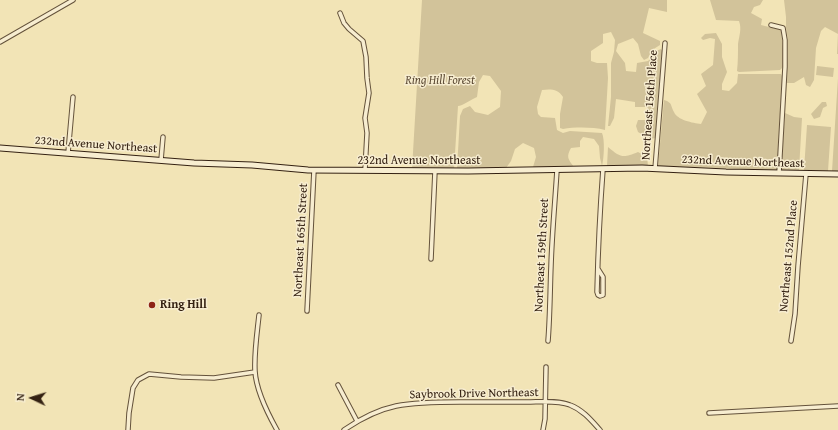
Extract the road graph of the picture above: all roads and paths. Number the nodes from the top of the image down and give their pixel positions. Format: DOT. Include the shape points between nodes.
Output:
graph roads {
  1 [pos="73,0"];
  2 [pos="340,13"];
  3 [pos="771,25"];
  4 [pos="0,42"];
  5 [pos="665,44"];
  6 [pos="73,97"];
  7 [pos="163,137"];
  8 [pos="0,148"];
  9 [pos="68,153"];
  10 [pos="161,160"];
  11 [pos="603,168"];
  12 [pos="655,169"];
  13 [pos="314,170"];
  14 [pos="365,170"];
  15 [pos="557,170"];
  16 [pos="435,171"];
  17 [pos="779,173"];
  18 [pos="806,174"];
  19 [pos="838,174"];
  20 [pos="431,258"];
  21 [pos="598,269"];
  22 [pos="307,311"];
  23 [pos="259,315"];
  24 [pos="548,341"];
  25 [pos="790,341"];
  26 [pos="546,367"];
  27 [pos="255,372"];
  28 [pos="338,385"];
  29 [pos="546,402"];
  30 [pos="838,406"];
  31 [pos="709,413"];
  32 [pos="357,421"];
  33 [pos="128,430"];
  34 [pos="277,430"];
  35 [pos="344,430"];
  36 [pos="543,430"];
  37 [pos="600,430"];
  1 -- 4 [label="street"];
  2 -- 14 [label="street" via="344,24 363,41 365,46 369,93 365,113"];
  3 -- 17 [label="street" via="783,28 785,40"];
  5 -- 12 [label="street, Northeast 156th Place"];
  6 -- 9 [label="street"];
  7 -- 10 [label="street"];
  8 -- 9 [label="street, 232nd Avenue Northeast"];
  9 -- 10 [label="street, 232nd Avenue Northeast"];
  10 -- 13 [label="street, 232nd Avenue Northeast"];
  11 -- 12 [label="street, 232nd Avenue Northeast"];
  11 -- 15 [label="street, 232nd Avenue Northeast"];
  11 -- 21 [label="street"];
  12 -- 17 [label="street, 232nd Avenue Northeast"];
  13 -- 14 [label="street, 232nd Avenue Northeast"];
  13 -- 22 [label="street, Northeast 165th Street"];
  14 -- 16 [label="street, 232nd Avenue Northeast" via="422,168"];
  15 -- 16 [label="street, 232nd Avenue Northeast"];
  15 -- 24 [label="street, Northeast 159th Street"];
  16 -- 20 [label="street"];
  17 -- 18 [label="street, 232nd Avenue Northeast"];
  18 -- 19 [label="street, 232nd Avenue Northeast"];
  18 -- 25 [label="street, Northeast 152nd Place"];
  21 -- 21 [label="street" via="598,295 600,296 603,295 603,277"];
  23 -- 27 [label="street"];
  26 -- 29 [label="street"];
  27 -- 33 [label="street" via="214,378 149,374 138,380 133,388"];
  27 -- 34 [label="street" via="263,401"];
  28 -- 32 [label="street"];
  29 -- 32 [label="street, Saybrook Drive Northeast" via="420,403 375,412"];
  29 -- 36 [label="street"];
  29 -- 37 [label="street, Saybrook Drive Northeast" via="569,404 583,412"];
  30 -- 31 [label="street"];
  32 -- 35 [label="street, Saybrook Drive Northeast"];
}
